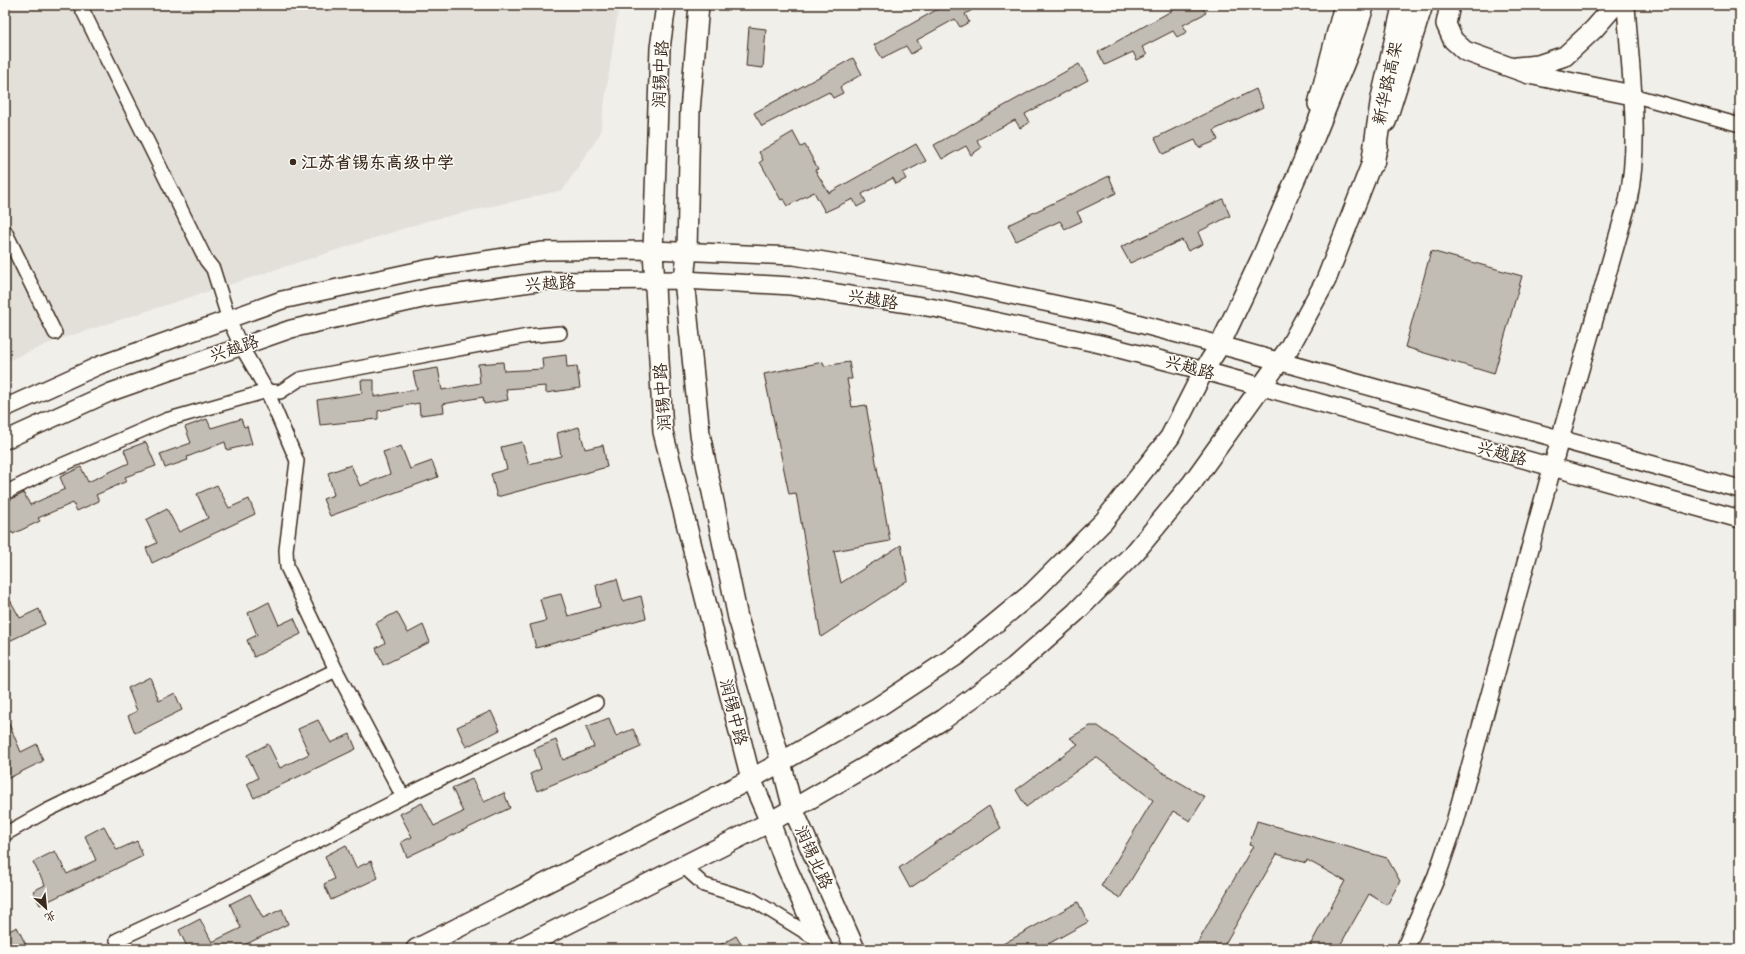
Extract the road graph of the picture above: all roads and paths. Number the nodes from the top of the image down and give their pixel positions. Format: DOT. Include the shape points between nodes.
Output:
graph roads {
  1 [pos="80,5"];
  2 [pos="666,5"];
  3 [pos="699,5"];
  4 [pos="1344,5"];
  5 [pos="1363,5"];
  6 [pos="1404,5"];
  7 [pos="1423,5"];
  8 [pos="1450,5"];
  9 [pos="1615,5"];
  10 [pos="1626,5"];
  11 [pos="1512,68"];
  12 [pos="1632,95"];
  13 [pos="1740,125"];
  14 [pos="1307,152"];
  15 [pos="1373,162"];
  16 [pos="5,231"];
  17 [pos="654,250"];
  18 [pos="687,251"];
  19 [pos="655,280"];
  20 [pos="684,280"];
  21 [pos="229,320"];
  22 [pos="55,333"];
  23 [pos="560,333"];
  24 [pos="1220,345"];
  25 [pos="241,346"];
  26 [pos="1278,361"];
  27 [pos="1204,370"];
  28 [pos="1262,387"];
  29 [pos="267,391"];
  30 [pos="5,408"];
  31 [pos="1560,439"];
  32 [pos="5,440"];
  33 [pos="1552,467"];
  34 [pos="1740,489"];
  35 [pos="5,492"];
  36 [pos="1740,519"];
  37 [pos="336,670"];
  38 [pos="596,703"];
  39 [pos="781,762"];
  40 [pos="751,779"];
  41 [pos="403,797"];
  42 [pos="793,809"];
  43 [pos="770,822"];
  44 [pos="5,834"];
  45 [pos="683,866"];
  46 [pos="117,940"];
  47 [pos="821,944"];
  48 [pos="416,949"];
  49 [pos="518,949"];
  50 [pos="855,949"];
  51 [pos="1405,949"];
  1 -- 21 [label="street" via="206,260 213,269"];
  2 -- 17 [label="main road, 润锡中路" via="660,48"];
  3 -- 18 [label="main road, 润锡中路" via="690,110"];
  4 -- 14 [label="main road"];
  5 -- 14 [label="highway" via="1349,48"];
  6 -- 15 [label="highway, 新华路高架" via="1382,100"];
  7 -- 15 [label="main road"];
  8 -- 11 [label="main road" via="1446,24 1453,40 1465,51"];
  9 -- 11 [label="main road" via="1565,56 1538,65"];
  10 -- 12 [label="street"];
  11 -- 12 [label="main road" via="1529,74"];
  12 -- 13 [label="street"];
  12 -- 31 [label="street" via="1633,178"];
  14 -- 24 [label="main road"];
  15 -- 26 [label="main road" via="1326,280 1289,348"];
  16 -- 22 [label="street"];
  17 -- 18 [label="street, 兴越路"];
  17 -- 19 [label="main road, 润锡中路"];
  17 -- 21 [label="street, 兴越路" via="543,251 426,268 282,300"];
  18 -- 20 [label="main road, 润锡中路"];
  18 -- 24 [label="street, 兴越路" via="794,256 940,280 1106,315"];
  19 -- 20 [label="street, 兴越路"];
  19 -- 25 [label="street, 兴越路" via="546,280 431,297 290,329"];
  19 -- 40 [label="main road, 润锡中路" via="663,432"];
  20 -- 27 [label="street, 兴越路" via="791,286 934,308 1100,344"];
  20 -- 39 [label="main road, 润锡中路" via="700,434 738,618"];
  21 -- 25 [label="street"];
  21 -- 30 [label="street, 兴越路" via="100,365"];
  23 -- 29 [label="street" via="528,336 300,379 280,392"];
  24 -- 26 [label="street, 兴越路"];
  24 -- 27 [label="main road"];
  25 -- 29 [label="street"];
  25 -- 32 [label="street, 兴越路" via="111,392"];
  26 -- 28 [label="main road"];
  26 -- 31 [label="street, 兴越路"];
  27 -- 28 [label="street, 兴越路"];
  27 -- 39 [label="main road" via="1170,437 1104,521 1033,592 957,655 878,707"];
  28 -- 33 [label="street, 兴越路"];
  28 -- 42 [label="main road" via="1192,483 1136,551 1076,612 1014,667 944,719"];
  29 -- 35 [label="street" via="166,420 48,470"];
  29 -- 37 [label="street" via="297,461 286,550 287,567"];
  31 -- 33 [label="street"];
  31 -- 34 [label="street, 兴越路"];
  33 -- 36 [label="street, 兴越路"];
  33 -- 51 [label="street" via="1455,822 1437,875"];
  37 -- 41 [label="street"];
  37 -- 44 [label="street" via="48,810"];
  38 -- 41 [label="street"];
  39 -- 40 [label="main road"];
  39 -- 42 [label="main road, 润锡北路"];
  40 -- 43 [label="main road, 润锡北路"];
  40 -- 48 [label="main road"];
  41 -- 46 [label="street" via="209,897"];
  42 -- 43 [label="main road"];
  42 -- 50 [label="main road, 润锡北路"];
  43 -- 45 [label="main road"];
  43 -- 47 [label="main road, 润锡北路" via="787,868"];
  45 -- 47 [label="street" via="704,886 753,900"];
  45 -- 49 [label="main road"];
}
